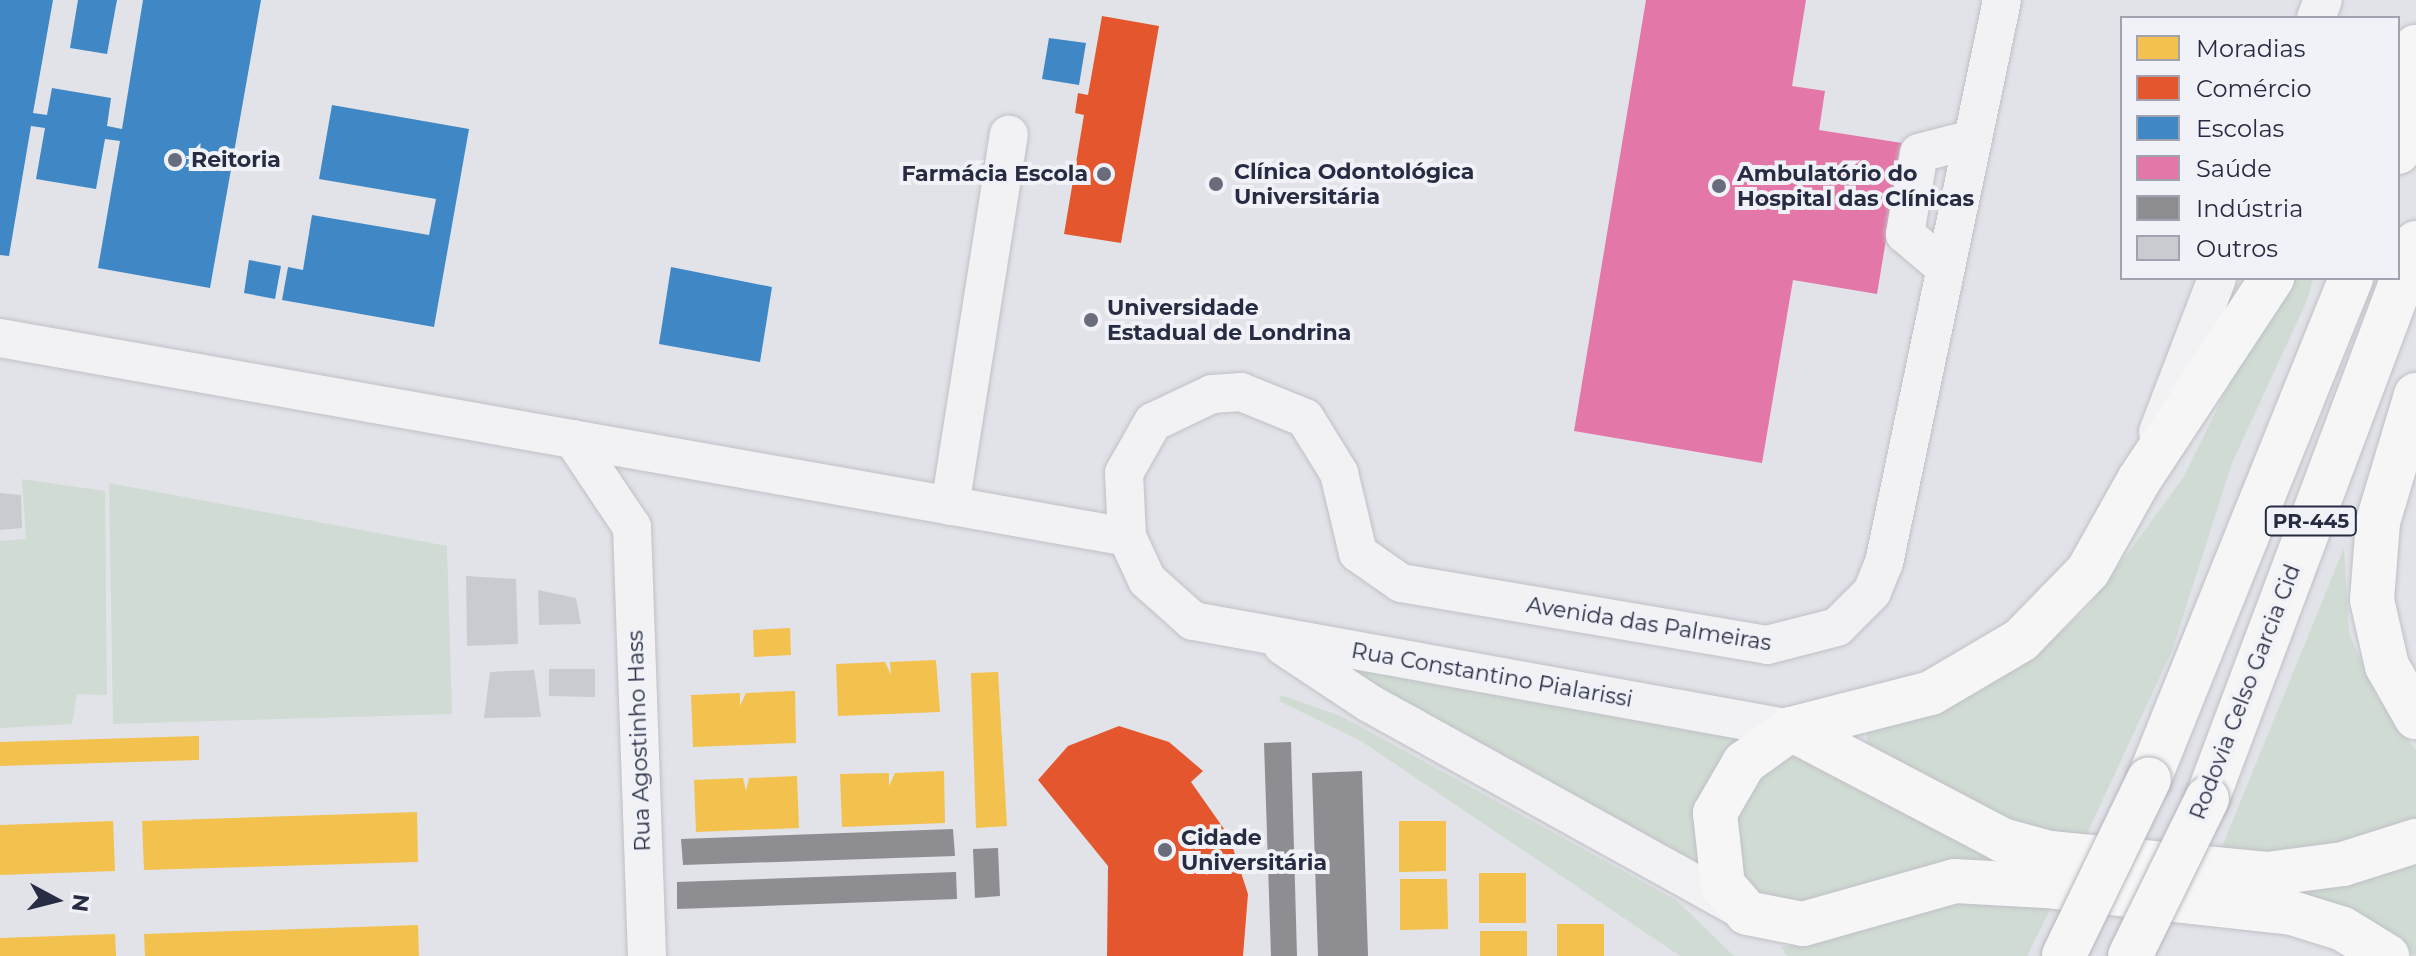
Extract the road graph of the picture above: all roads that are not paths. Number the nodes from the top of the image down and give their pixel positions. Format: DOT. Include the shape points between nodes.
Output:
graph roads {
  1 [pos="2002,0"];
  2 [pos="2416,47"];
  3 [pos="2400,75"];
  4 [pos="2416,104"];
  5 [pos="1009,135"];
  6 [pos="2400,147"];
  7 [pos="2416,243"];
  8 [pos="2216,280"];
  9 [pos="2271,280"];
  10 [pos="2350,280"];
  11 [pos="0,338"];
  12 [pos="2416,395"];
  13 [pos="573,439"];
  14 [pos="2139,480"];
  15 [pos="950,506"];
  16 [pos="1127,537"];
  17 [pos="1193,621"];
  18 [pos="1267,636"];
  19 [pos="2416,717"];
  20 [pos="1791,729"];
  21 [pos="2416,841"];
  22 [pos="1747,913"];
  23 [pos="647,956"];
  24 [pos="1768,956"];
  25 [pos="2064,956"];
  26 [pos="2130,956"];
  27 [pos="2387,956"];
  1 -- 16 [label="street, Avenida das Palmeiras" via="1969,140 1919,153 1905,234 1944,267 1884,563 1857,612 1817,637 1767,645 1727,640 1401,583 1358,553 1339,473 1305,418 1241,392 1212,394 1153,422 1124,473"];
  2 -- 3 [label="main road"];
  4 -- 6 [label="main road"];
  5 -- 15 [label="street"];
  7 -- 26 [label="main road, Rodovia Celso Garcia Cid / PR-445, bridge" via="2207,799"];
  8 -- 14 [label="street"];
  9 -- 14 [label="main road"];
  10 -- 25 [label="main road, PR-445, bridge" via="2149,779"];
  11 -- 13 [label="street"];
  12 -- 19 [label="main road, PR-445" via="2378,522 2372,600 2387,666"];
  13 -- 15 [label="street"];
  13 -- 23 [label="street, Rua Agostinho Hass" via="632,527"];
  14 -- 20 [label="main road" via="2088,571 2021,640 1931,693"];
  15 -- 16 [label="street"];
  16 -- 17 [label="street, Avenida das Palmeiras" via="1147,580"];
  17 -- 18 [label="street, Rua Constantino Pialarissi"];
  18 -- 20 [label="street, Rua Constantino Pialarissi"];
  18 -- 22 [label="street" via="1369,703"];
  20 -- 21 [label="main road" via="2002,840 2050,853 2267,874 2343,864"];
  20 -- 22 [label="main road" via="1744,763 1715,813 1717,870"];
  22 -- 24 [label="main road"];
  22 -- 27 [label="main road" via="1820,923 1924,887 1994,880 2292,913 2343,929"];
}
